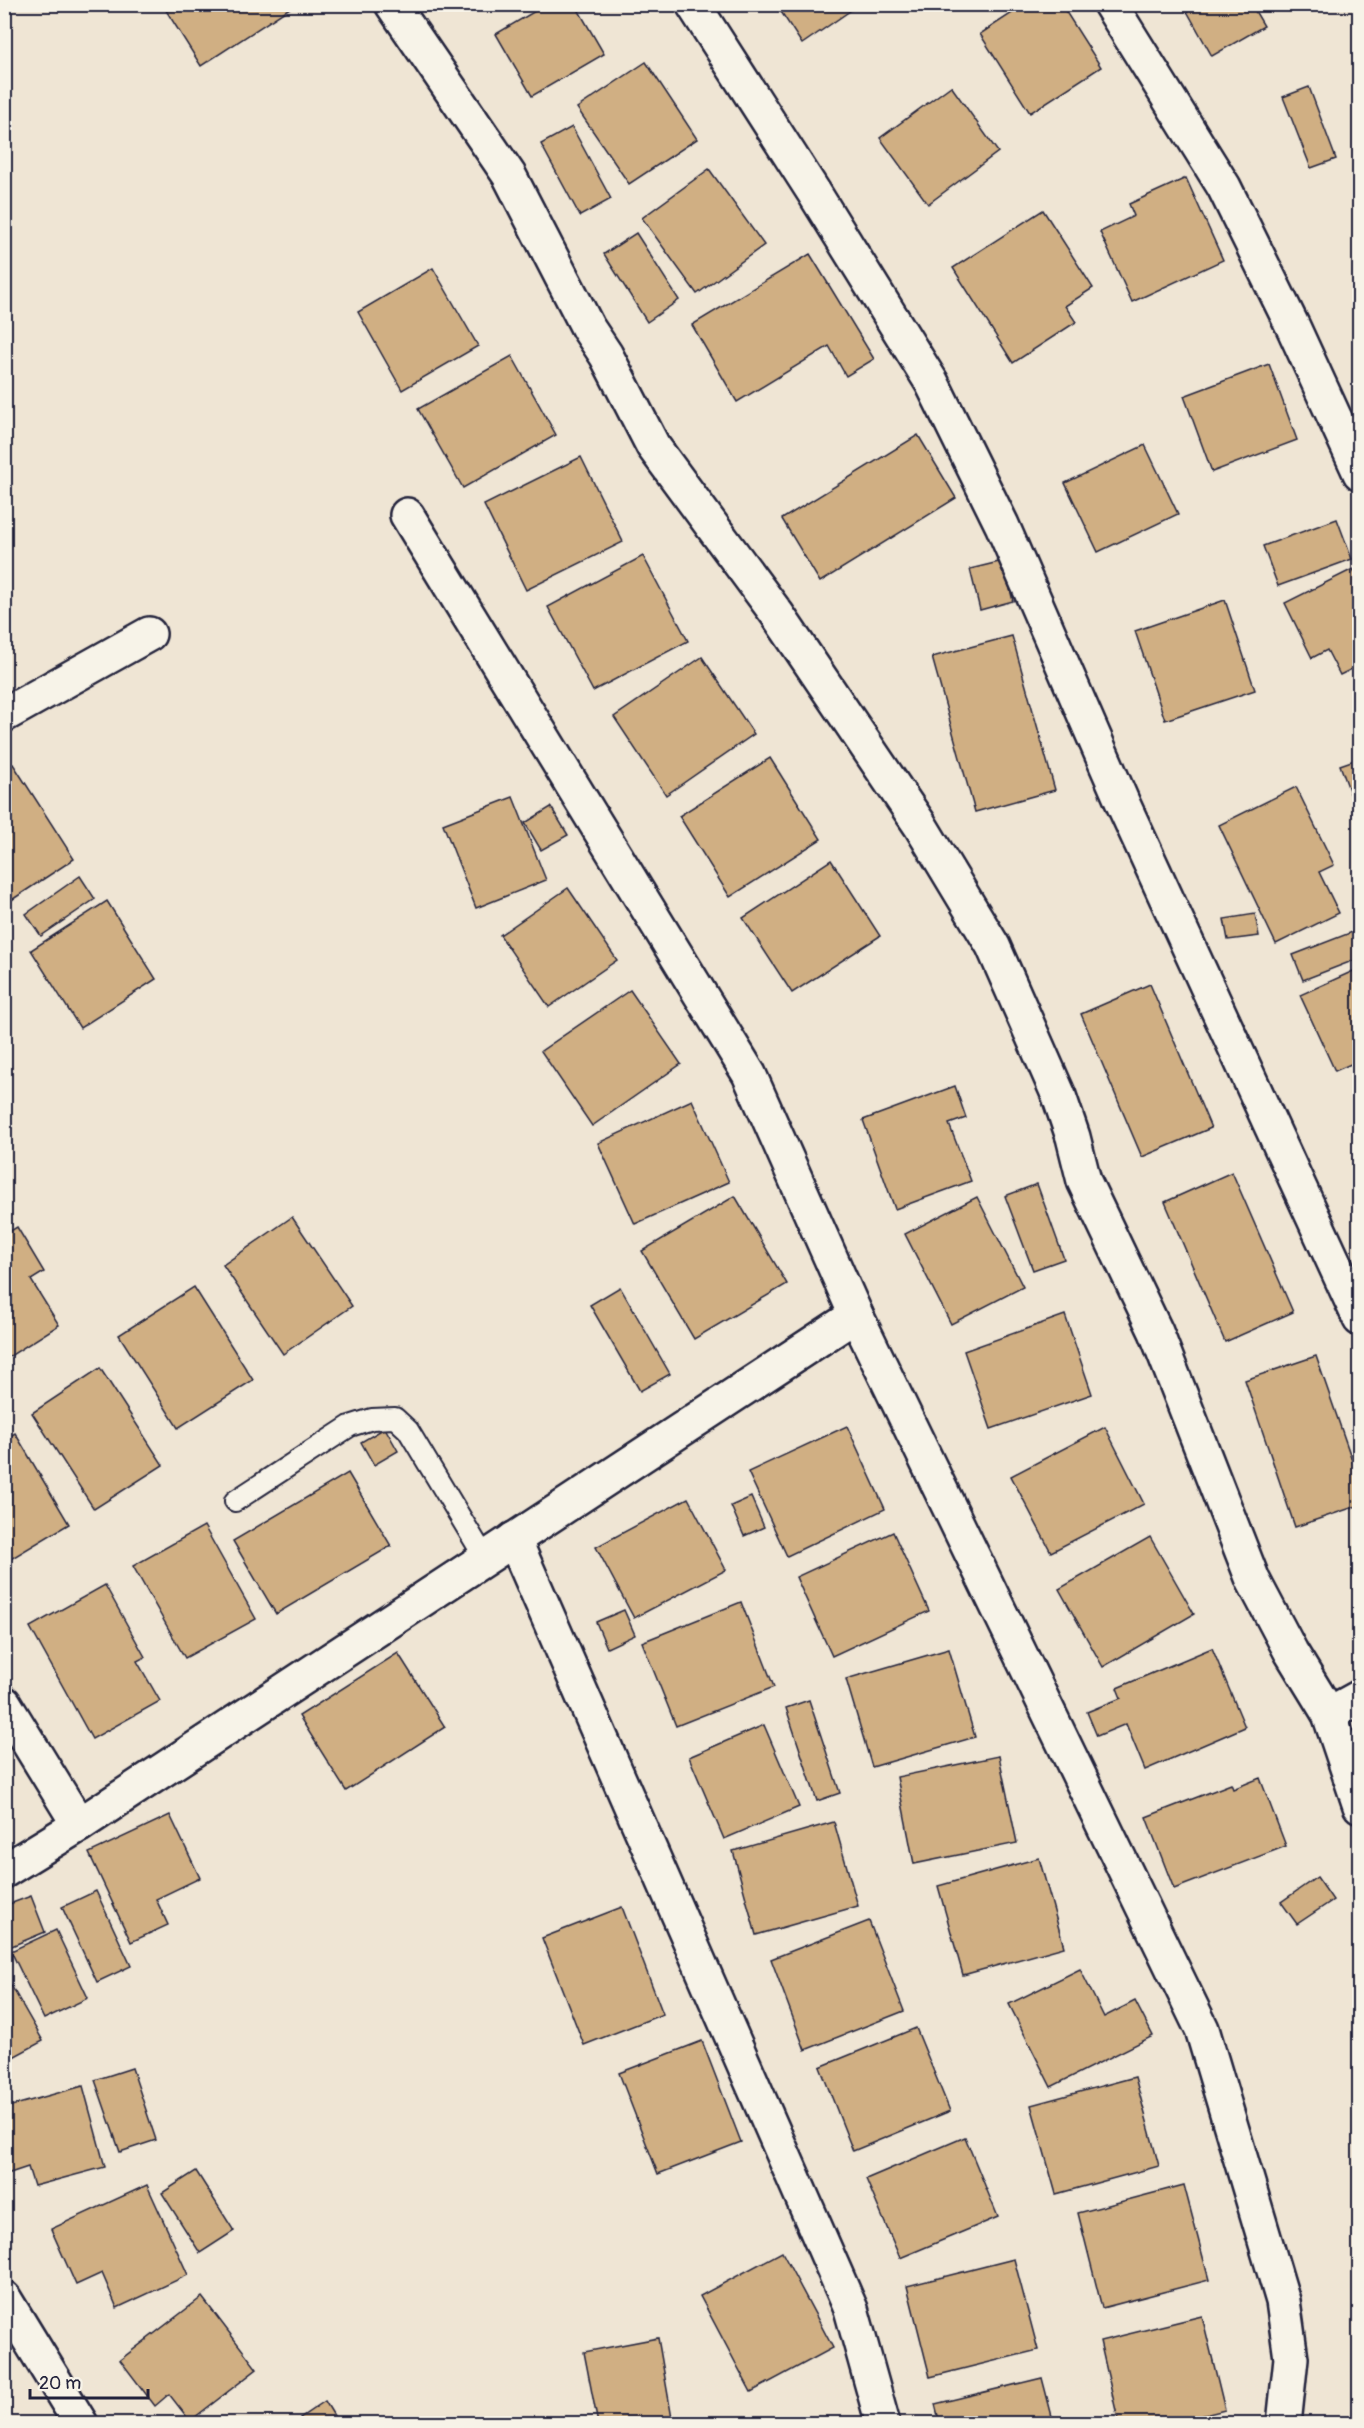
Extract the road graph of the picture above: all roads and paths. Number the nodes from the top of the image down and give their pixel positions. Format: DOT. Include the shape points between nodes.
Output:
graph roads {
  1 [pos="392,4"];
  2 [pos="693,4"];
  3 [pos="1110,4"];
  4 [pos="1359,473"];
  5 [pos="407,515"];
  6 [pos="149,634"];
  7 [pos="4,715"];
  8 [pos="856,1315"];
  9 [pos="1359,1319"];
  10 [pos="235,1501"];
  11 [pos="514,1539"];
  12 [pos="485,1558"];
  13 [pos="1359,1697"];
  14 [pos="4,1703"];
  15 [pos="1329,1714"];
  16 [pos="1359,1806"];
  17 [pos="80,1825"];
  18 [pos="4,1871"];
  19 [pos="4,2298"];
  20 [pos="81,2424"];
  21 [pos="883,2424"];
  22 [pos="1284,2424"];
  1 -- 15 [label="street" via="509,175 654,446 784,624 920,825 993,946 1059,1096 1084,1181 1156,1332 1253,1580"];
  2 -- 9 [label="street" via="932,383 1002,525 1124,806"];
  3 -- 4 [label="street" via="1224,187"];
  5 -- 8 [label="street" via="749,1074"];
  6 -- 7 [label="street"];
  8 -- 11 [label="street"];
  8 -- 22 [label="street" via="1202,2029 1283,2301 1291,2358"];
  10 -- 12 [label="lane" via="350,1426 372,1419 395,1418 408,1430"];
  11 -- 12 [label="street"];
  11 -- 21 [label="street" via="851,2309"];
  12 -- 17 [label="street"];
  13 -- 15 [label="street"];
  14 -- 17 [label="street"];
  15 -- 16 [label="street"];
  17 -- 18 [label="street"];
  19 -- 20 [label="street"];
}
